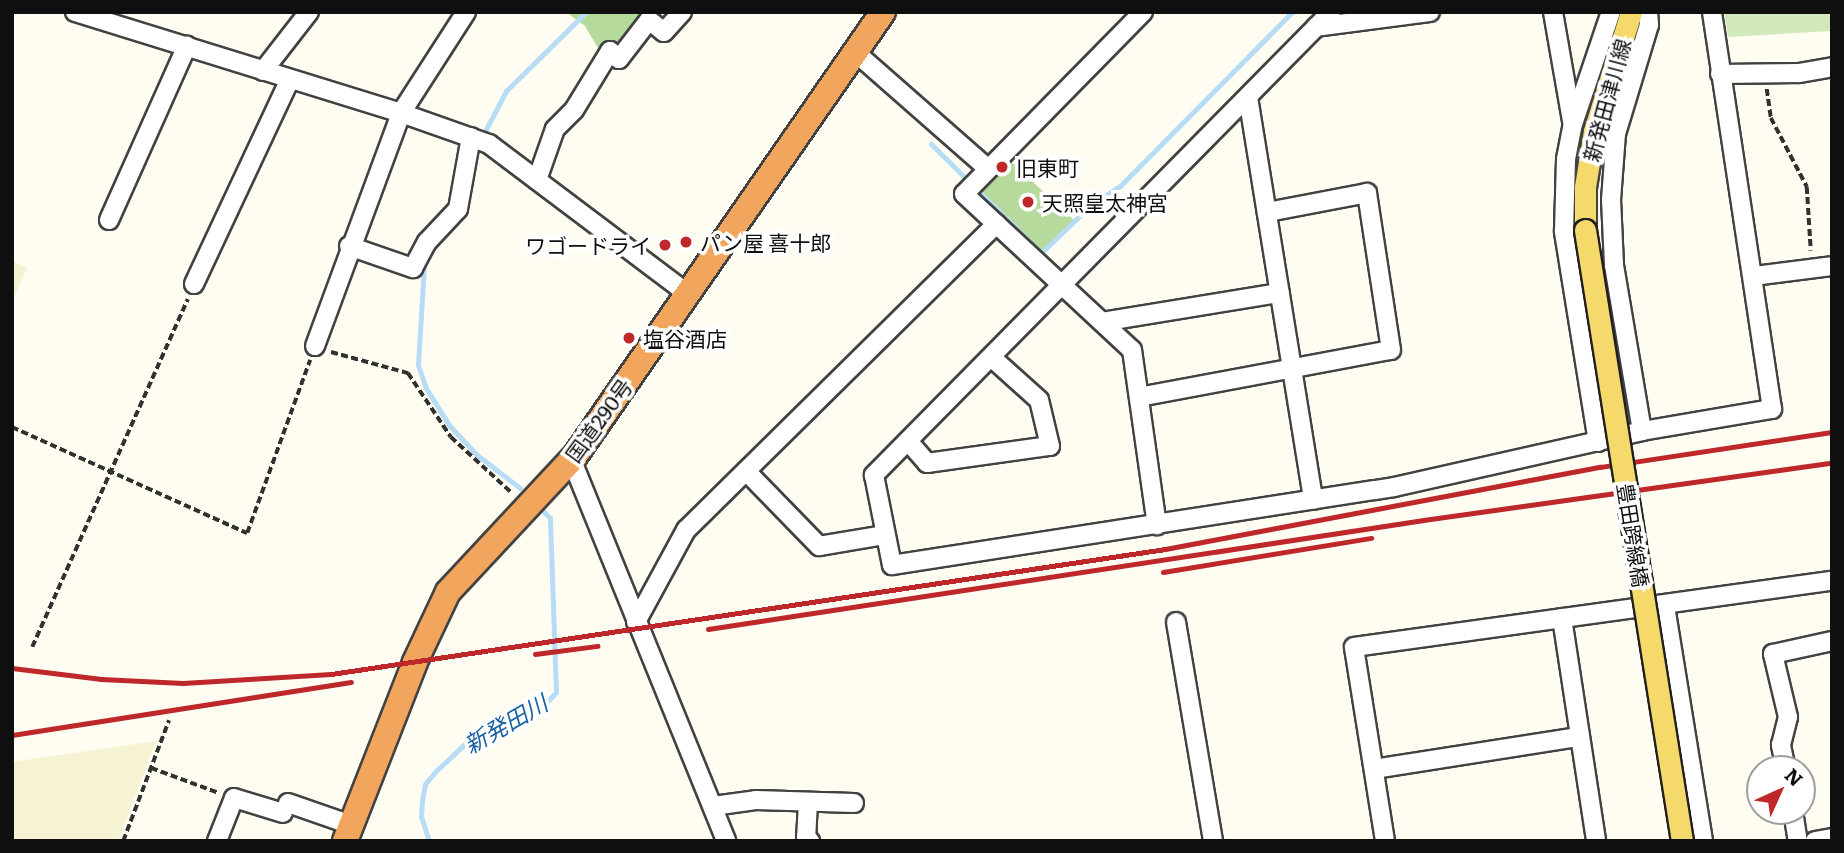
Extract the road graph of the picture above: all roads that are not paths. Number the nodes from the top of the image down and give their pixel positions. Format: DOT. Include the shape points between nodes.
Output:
graph roads {
  1 [pos="75,12"];
  2 [pos="309,12"];
  3 [pos="466,12"];
  4 [pos="682,12"];
  5 [pos="883,12"];
  6 [pos="1143,12"];
  7 [pos="1331,12"];
  8 [pos="1430,12"];
  9 [pos="1553,12"];
  10 [pos="1611,12"];
  11 [pos="1631,12"];
  12 [pos="1648,12"];
  13 [pos="1712,12"];
  14 [pos="1316,27"];
  15 [pos="187,46"];
  16 [pos="855,52"];
  17 [pos="1832,67"];
  18 [pos="262,71"];
  19 [pos="1720,74"];
  20 [pos="290,79"];
  21 [pos="1248,97"];
  22 [pos="401,113"];
  23 [pos="1573,124"];
  24 [pos="471,137"];
  25 [pos="988,169"];
  26 [pos="537,180"];
  27 [pos="1266,212"];
  28 [pos="108,220"];
  29 [pos="996,223"];
  30 [pos="1586,230"];
  31 [pos="349,246"];
  32 [pos="1832,266"];
  33 [pos="1754,276"];
  34 [pos="194,284"];
  35 [pos="1062,285"];
  36 [pos="687,293"];
  37 [pos="1280,293"];
  38 [pos="1102,321"];
  39 [pos="315,346"];
  40 [pos="991,356"];
  41 [pos="1292,369"];
  42 [pos="1139,397"];
  43 [pos="1642,431"];
  44 [pos="908,441"];
  45 [pos="1598,442"];
  46 [pos="575,456"];
  47 [pos="746,471"];
  48 [pos="1313,500"];
  49 [pos="1157,524"];
  50 [pos="886,535"];
  51 [pos="1832,581"];
  52 [pos="1665,606"];
  53 [pos="1562,618"];
  54 [pos="636,622"];
  55 [pos="1176,622"];
  56 [pos="1832,641"];
  57 [pos="1578,737"];
  58 [pos="1784,755"];
  59 [pos="1374,769"];
  60 [pos="808,802"];
  61 [pos="854,803"];
  62 [pos="713,806"];
  63 [pos="348,833"];
  64 [pos="1832,838"];
  65 [pos="217,841"];
  66 [pos="726,841"];
  67 [pos="810,841"];
  68 [pos="1213,841"];
  69 [pos="1385,841"];
  70 [pos="1596,841"];
  71 [pos="1682,841"];
  72 [pos="1703,841"];
  73 [pos="1815,841"];
  1 -- 15 [label="street"];
  2 -- 18 [label="street"];
  3 -- 22 [label="street"];
  4 -- 26 [label="street" via="664,32 649,20 619,59 610,51 574,110 555,129"];
  5 -- 16 [label="highway, 国道290号"];
  6 -- 25 [label="street"];
  7 -- 14 [label="street"];
  8 -- 14 [label="street"];
  9 -- 23 [label="street"];
  10 -- 23 [label="street"];
  11 -- 30 [label="main road, 新発田津川線" via="1594,131 1585,187"];
  12 -- 43 [label="street" via="1649,25 1616,134 1611,200 1614,265"];
  13 -- 19 [label="street"];
  14 -- 21 [label="street"];
  15 -- 18 [label="street"];
  15 -- 28 [label="street"];
  16 -- 25 [label="street"];
  16 -- 36 [label="highway, 国道290号"];
  17 -- 19 [label="street"];
  18 -- 20 [label="street"];
  19 -- 33 [label="street"];
  20 -- 22 [label="street"];
  20 -- 34 [label="street"];
  21 -- 27 [label="street"];
  21 -- 35 [label="street"];
  22 -- 24 [label="street"];
  22 -- 31 [label="street"];
  23 -- 45 [label="street" via="1566,159 1564,231"];
  24 -- 26 [label="street"];
  24 -- 31 [label="street" via="458,209 427,242 414,268"];
  25 -- 29 [label="street" via="964,194"];
  26 -- 36 [label="street"];
  27 -- 37 [label="street"];
  27 -- 41 [label="street" via="1367,193 1391,349"];
  29 -- 35 [label="street"];
  29 -- 47 [label="street"];
  30 -- 71 [label="main road, 豊田跨線橋, bridge"];
  31 -- 39 [label="street"];
  32 -- 33 [label="street"];
  33 -- 43 [label="street" via="1772,409"];
  35 -- 38 [label="street"];
  35 -- 40 [label="street"];
  36 -- 46 [label="highway, 国道290号"];
  37 -- 38 [label="street"];
  37 -- 41 [label="street"];
  38 -- 42 [label="street" via="1132,350"];
  40 -- 44 [label="street"];
  40 -- 44 [label="street" via="1039,400 1049,446 927,463"];
  41 -- 42 [label="street"];
  41 -- 48 [label="street"];
  42 -- 49 [label="street"];
  43 -- 45 [label="street"];
  44 -- 50 [label="street" via="874,475"];
  45 -- 48 [label="street"];
  46 -- 54 [label="street" via="574,466"];
  46 -- 63 [label="highway, 国道290号" via="449,592"];
  47 -- 50 [label="street" via="819,546"];
  47 -- 54 [label="street" via="686,530"];
  48 -- 49 [label="street"];
  49 -- 50 [label="street" via="892,565"];
  51 -- 52 [label="street"];
  52 -- 53 [label="street"];
  52 -- 72 [label="street"];
  53 -- 57 [label="street"];
  53 -- 59 [label="street" via="1354,647"];
  54 -- 62 [label="street"];
  55 -- 68 [label="street"];
  56 -- 58 [label="street" via="1773,654 1788,718"];
  57 -- 59 [label="street"];
  57 -- 70 [label="street"];
  59 -- 69 [label="street"];
  60 -- 61 [label="street"];
  60 -- 62 [label="street" via="757,800"];
  60 -- 67 [label="street" via="806,837"];
  62 -- 66 [label="street"];
  63 -- 65 [label="street" via="286,808 234,798"];
  64 -- 73 [label="street"];
}
